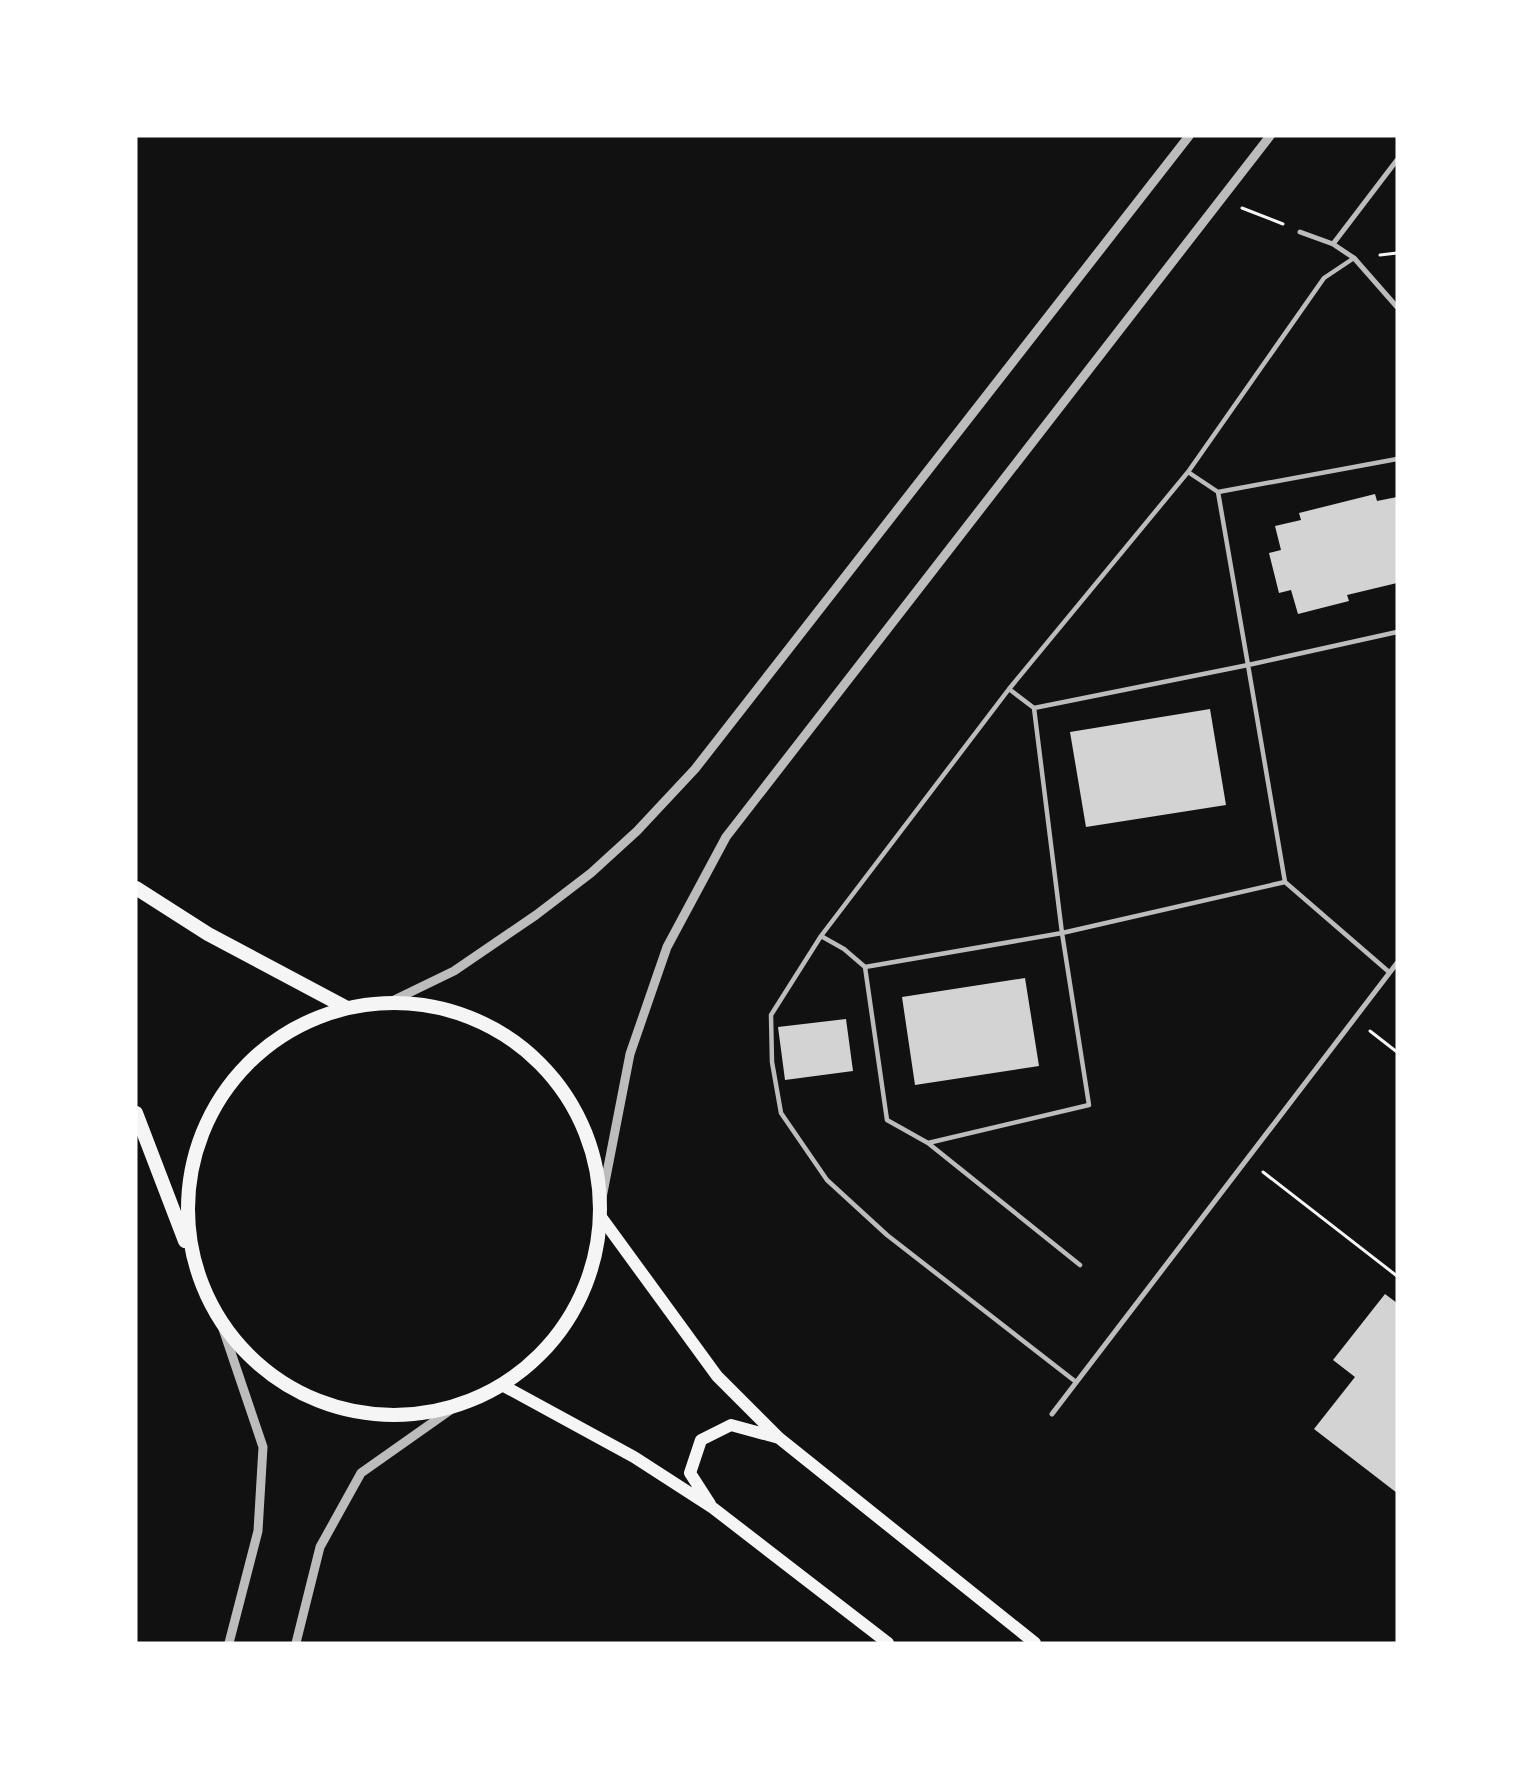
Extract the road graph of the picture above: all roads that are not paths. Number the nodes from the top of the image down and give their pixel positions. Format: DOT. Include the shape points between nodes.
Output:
graph roads {
  1 [pos="1190,136"];
  2 [pos="1270,136"];
  3 [pos="1397,160"];
  4 [pos="1300,232"];
  5 [pos="1333,244"];
  6 [pos="1354,258"];
  7 [pos="1397,307"];
  8 [pos="1397,459"];
  9 [pos="1188,472"];
  10 [pos="1218,492"];
  11 [pos="1397,632"];
  12 [pos="1248,665"];
  13 [pos="1009,689"];
  14 [pos="1034,708"];
  15 [pos="1286,882"];
  16 [pos="136,888"];
  17 [pos="1062,933"];
  18 [pos="821,936"];
  19 [pos="1397,963"];
  20 [pos="865,967"];
  21 [pos="1390,972"];
  22 [pos="388,1002"];
  23 [pos="347,1008"];
  24 [pos="136,1113"];
  25 [pos="928,1143"];
  26 [pos="601,1210"];
  27 [pos="1080,1265"];
  28 [pos="196,1272"];
  29 [pos="220,1320"];
  30 [pos="1076,1382"];
  31 [pos="502,1385"];
  32 [pos="456,1406"];
  33 [pos="1052,1414"];
  34 [pos="779,1438"];
  35 [pos="713,1508"];
  36 [pos="229,1643"];
  37 [pos="296,1643"];
  38 [pos="888,1643"];
  39 [pos="1035,1643"];
  1 -- 22 [label="street" via="695,770 637,831 591,873 454,971"];
  2 -- 26 [label="street" via="726,837 667,948 630,1054"];
  3 -- 5 [label="street"];
  4 -- 5 [label="street"];
  5 -- 6 [label="street"];
  6 -- 7 [label="street"];
  6 -- 9 [label="street" via="1324,278"];
  8 -- 10 [label="street"];
  9 -- 10 [label="street"];
  9 -- 13 [label="street"];
  10 -- 12 [label="street"];
  11 -- 12 [label="street"];
  12 -- 14 [label="street"];
  12 -- 15 [label="street"];
  13 -- 14 [label="street"];
  13 -- 18 [label="street"];
  14 -- 17 [label="street"];
  15 -- 17 [label="street"];
  15 -- 21 [label="street"];
  16 -- 23 [label="highway" via="208,934"];
  17 -- 20 [label="street"];
  17 -- 25 [label="street" via="1090,1105"];
  18 -- 20 [label="street" via="844,949"];
  18 -- 30 [label="street" via="771,1015 772,1062 781,1113 826,1180 887,1235"];
  19 -- 21 [label="street"];
  20 -- 25 [label="street" via="887,1120"];
  21 -- 30 [label="street"];
  22 -- 23 [label="highway"];
  22 -- 26 [label="highway" via="441,1008 475,1021 492,1028 536,1059 570,1101 592,1150"];
  23 -- 28 [label="highway" via="294,1028 249,1062 214,1107 193,1160 187,1216"];
  24 -- 28 [label="highway"];
  25 -- 27 [label="street"];
  26 -- 31 [label="highway" via="592,1267 572,1314 541,1354"];
  26 -- 34 [label="main road" via="717,1376"];
  28 -- 29 [label="highway"];
  29 -- 32 [label="highway" via="254,1362 299,1392 349,1410 403,1415"];
  29 -- 36 [label="street" via="263,1447 258,1531"];
  30 -- 33 [label="street"];
  31 -- 32 [label="highway"];
  31 -- 35 [label="main road" via="634,1457"];
  32 -- 37 [label="street" via="361,1473 320,1547"];
  34 -- 35 [label="main road" via="731,1425 701,1440 690,1473"];
  34 -- 39 [label="main road"];
  35 -- 38 [label="main road"];
}
